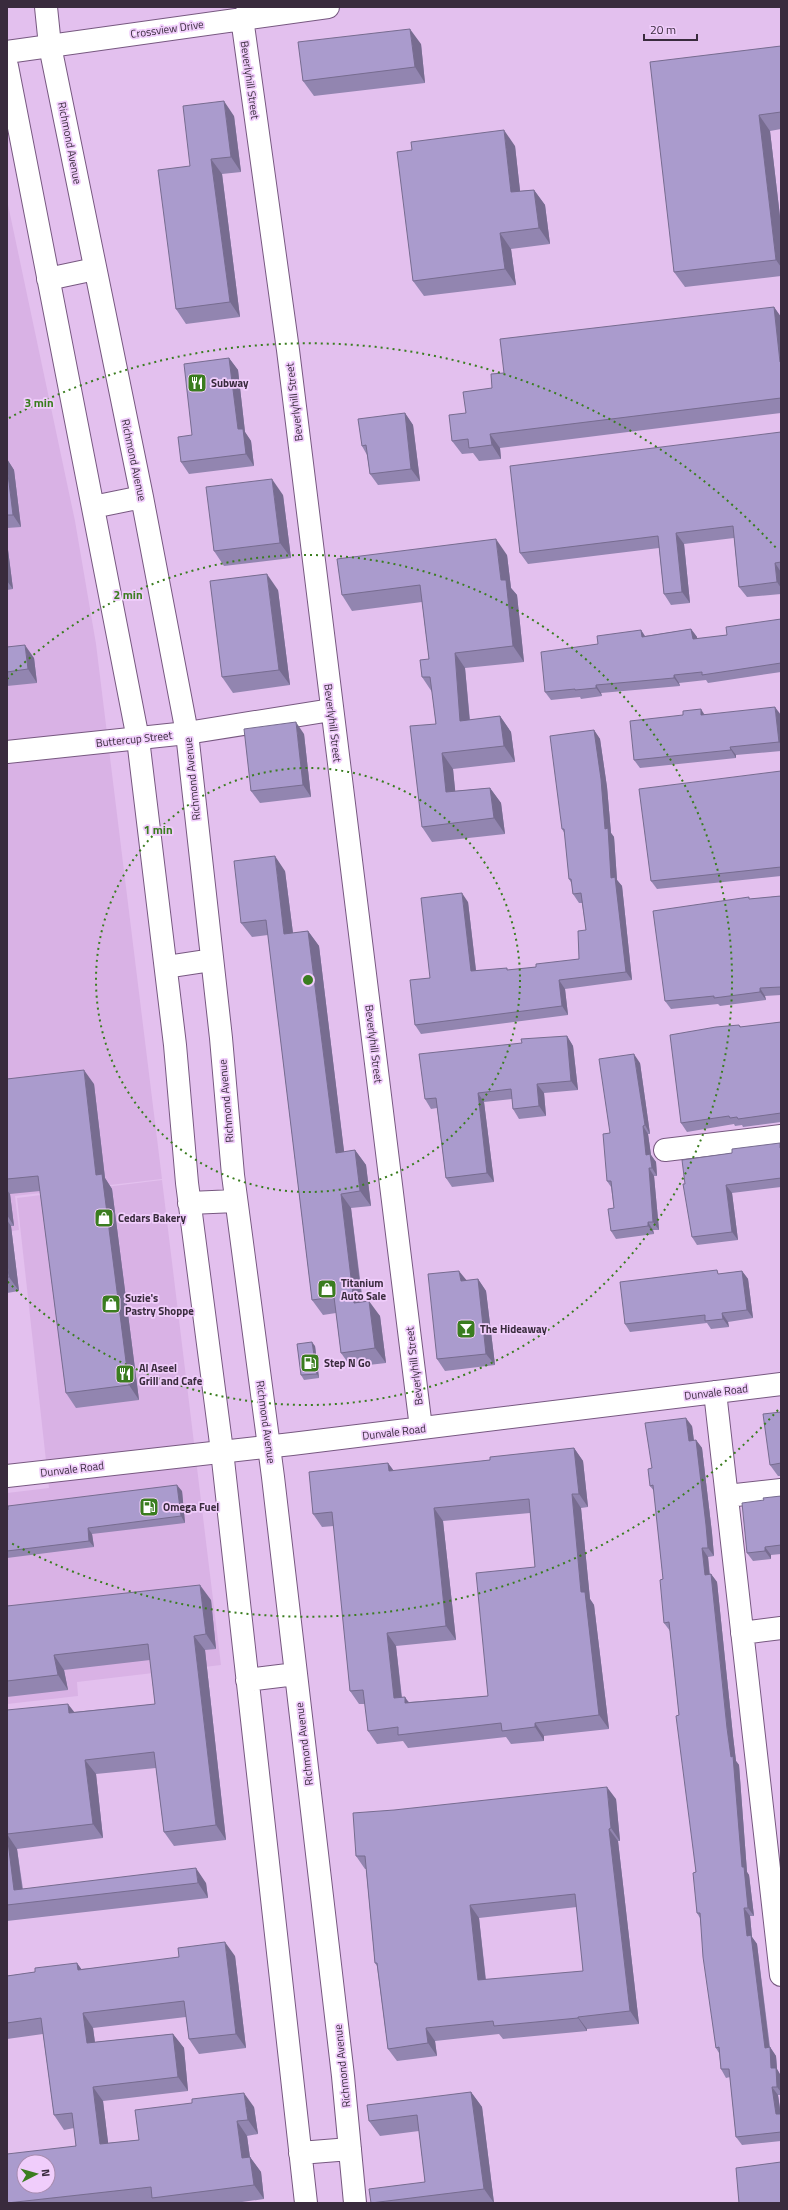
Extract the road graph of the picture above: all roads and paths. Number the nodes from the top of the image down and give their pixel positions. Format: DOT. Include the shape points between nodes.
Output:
graph roads {
  1 [pos="46,7"];
  2 [pos="328,7"];
  3 [pos="242,18"];
  4 [pos="50,46"];
  5 [pos="7,52"];
  6 [pos="7,66"];
  7 [pos="94,269"];
  8 [pos="48,279"];
  9 [pos="142,497"];
  10 [pos="93,507"];
  11 [pos="331,710"];
  12 [pos="187,734"];
  13 [pos="138,739"];
  14 [pos="7,752"];
  15 [pos="212,960"];
  16 [pos="166,968"];
  17 [pos="781,1136"];
  18 [pos="665,1150"];
  19 [pos="236,1201"];
  20 [pos="190,1204"];
  21 [pos="781,1384"];
  22 [pos="715,1392"];
  23 [pos="421,1428"];
  24 [pos="269,1447"];
  25 [pos="222,1451"];
  26 [pos="7,1476"];
  27 [pos="781,1490"];
  28 [pos="727,1496"];
  29 [pos="781,1628"];
  30 [pos="742,1633"];
  31 [pos="296,1674"];
  32 [pos="247,1680"];
  33 [pos="775,1860"];
  34 [pos="781,1975"];
  35 [pos="350,2149"];
  36 [pos="300,2153"];
  37 [pos="306,2203"];
  38 [pos="355,2203"];
  1 -- 4 [label="main road, Richmond Avenue"];
  2 -- 3 [label="main road, Crossview Drive"];
  3 -- 4 [label="main road, Crossview Drive"];
  3 -- 11 [label="main road, Beverlyhill Street" via="286,338"];
  4 -- 5 [label="main road, Crossview Drive"];
  4 -- 7 [label="main road, Richmond Avenue"];
  6 -- 8 [label="main road"];
  7 -- 8 [label="main road"];
  7 -- 9 [label="main road, Richmond Avenue"];
  8 -- 10 [label="main road"];
  9 -- 10 [label="main road"];
  9 -- 12 [label="main road, Richmond Avenue"];
  10 -- 13 [label="main road"];
  11 -- 12 [label="main road, Buttercup Street"];
  11 -- 23 [label="main road, Beverlyhill Street"];
  12 -- 13 [label="main road, Buttercup Street"];
  12 -- 15 [label="main road, Richmond Avenue"];
  13 -- 14 [label="main road, Buttercup Street"];
  13 -- 16 [label="main road"];
  15 -- 16 [label="main road"];
  15 -- 19 [label="main road, Richmond Avenue"];
  16 -- 20 [label="main road"];
  17 -- 18 [label="main road"];
  19 -- 20 [label="main road"];
  19 -- 24 [label="main road, Richmond Avenue"];
  20 -- 25 [label="main road"];
  21 -- 22 [label="main road, Dunvale Road"];
  22 -- 23 [label="main road, Dunvale Road"];
  22 -- 28 [label="main road"];
  23 -- 24 [label="main road, Dunvale Road"];
  24 -- 25 [label="main road, Dunvale Road"];
  24 -- 31 [label="main road, Richmond Avenue"];
  25 -- 26 [label="main road, Dunvale Road"];
  25 -- 32 [label="main road"];
  27 -- 28 [label="main road"];
  28 -- 30 [label="main road"];
  29 -- 30 [label="main road"];
  30 -- 33 [label="main road"];
  31 -- 32 [label="main road"];
  31 -- 35 [label="main road, Richmond Avenue"];
  32 -- 36 [label="main road"];
  33 -- 34 [label="main road"];
  35 -- 36 [label="main road"];
  35 -- 38 [label="main road, Richmond Avenue"];
  36 -- 37 [label="main road"];
}
